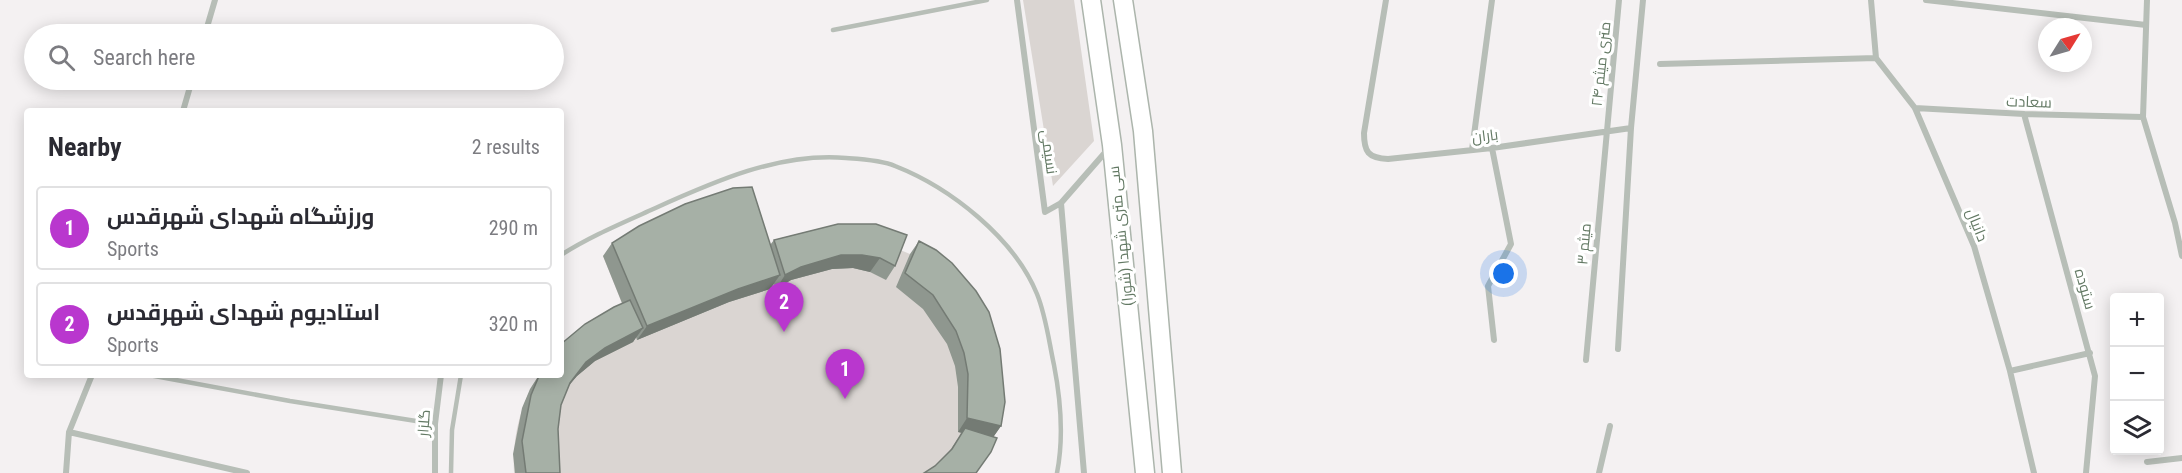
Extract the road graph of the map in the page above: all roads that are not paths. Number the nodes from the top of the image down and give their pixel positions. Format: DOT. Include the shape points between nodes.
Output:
graph roads {
  1 [pos="215,0"];
  2 [pos="987,0"];
  3 [pos="1017,0"];
  4 [pos="1091,0"];
  5 [pos="1124,0"];
  6 [pos="1386,0"];
  7 [pos="1492,0"];
  8 [pos="1619,0"];
  9 [pos="1643,0"];
  10 [pos="1871,0"];
  11 [pos="1926,0"];
  12 [pos="2147,0"];
  13 [pos="208,24"];
  14 [pos="2146,25"];
  15 [pos="833,30"];
  16 [pos="1876,58"];
  17 [pos="1660,64"];
  18 [pos="189,90"];
  19 [pos="184,108"];
  20 [pos="1915,108"];
  21 [pos="2024,114"];
  22 [pos="2143,117"];
  23 [pos="1632,128"];
  24 [pos="1143,131"];
  25 [pos="1606,131"];
  26 [pos="1112,145"];
  27 [pos="1492,148"];
  28 [pos="1472,150"];
  29 [pos="1061,203"];
  30 [pos="2182,221"];
  31 [pos="2175,223"];
  32 [pos="564,253"];
  33 [pos="2182,256"];
  34 [pos="1494,340"];
  35 [pos="1618,349"];
  36 [pos="2090,353"];
  37 [pos="1586,360"];
  38 [pos="2010,371"];
  39 [pos="91,378"];
  40 [pos="165,378"];
  41 [pos="441,378"];
  42 [pos="461,378"];
  43 [pos="435,424"];
  44 [pos="1610,426"];
  45 [pos="69,432"];
  46 [pos="2182,458"];
  47 [pos="2147,462"];
  48 [pos="66,473"];
  49 [pos="247,473"];
  50 [pos="435,473"];
  51 [pos="451,473"];
  52 [pos="1057,473"];
  53 [pos="1084,473"];
  54 [pos="1145,473"];
  55 [pos="1172,473"];
  56 [pos="1599,473"];
  57 [pos="2034,473"];
  58 [pos="2086,473"];
  1 -- 13 [label="street"];
  2 -- 15 [label="lane"];
  3 -- 29 [label="street, نسیمی" via="1045,212"];
  4 -- 26 [label="main road, سی متری شهدا (شورا)"];
  5 -- 24 [label="main road, سی متری شهدا (شورا)"];
  6 -- 28 [label="street, باران" via="1364,133 1367,152 1374,158 1388,159"];
  7 -- 28 [label="street"];
  8 -- 25 [label="street, ۲۴ متری میثم"];
  9 -- 23 [label="street"];
  10 -- 16 [label="street"];
  11 -- 14 [label="street"];
  12 -- 14 [label="street"];
  14 -- 22 [label="street"];
  16 -- 17 [label="street"];
  16 -- 20 [label="street, دانیال"];
  18 -- 19 [label="street"];
  20 -- 21 [label="street, سعادت"];
  20 -- 38 [label="street, دانیال" via="1974,246"];
  21 -- 22 [label="street, سعادت"];
  21 -- 36 [label="street, ستوده"];
  22 -- 31 [label="street"];
  23 -- 25 [label="street, باران"];
  23 -- 35 [label="street"];
  24 -- 26 [label="main road"];
  24 -- 55 [label="main road, سی متری شهدا (شورا)"];
  25 -- 27 [label="street, باران"];
  25 -- 37 [label="street, میثم ۳"];
  26 -- 29 [label="street, نسیمی"];
  26 -- 54 [label="main road, سی متری شهدا (شورا)"];
  27 -- 28 [label="street, باران"];
  27 -- 34 [label="street" via="1511,244 1488,286"];
  29 -- 53 [label="street"];
  30 -- 31 [label="street"];
  31 -- 33 [label="street"];
  32 -- 52 [label="lane" via="634,218 735,175 792,160 845,157 894,165 939,188 974,213 1014,254 1037,294 1060,395 1062,450"];
  36 -- 38 [label="street"];
  36 -- 58 [label="street, ستوده" via="2095,376"];
  38 -- 57 [label="street, دانیال"];
  39 -- 45 [label="street"];
  40 -- 43 [label="lane"];
  41 -- 43 [label="street, گلزار"];
  42 -- 51 [label="lane" via="452,430"];
  43 -- 50 [label="street, گلزار"];
  44 -- 56 [label="street"];
  45 -- 48 [label="street"];
  45 -- 49 [label="street"];
  46 -- 47 [label="street"];
}
